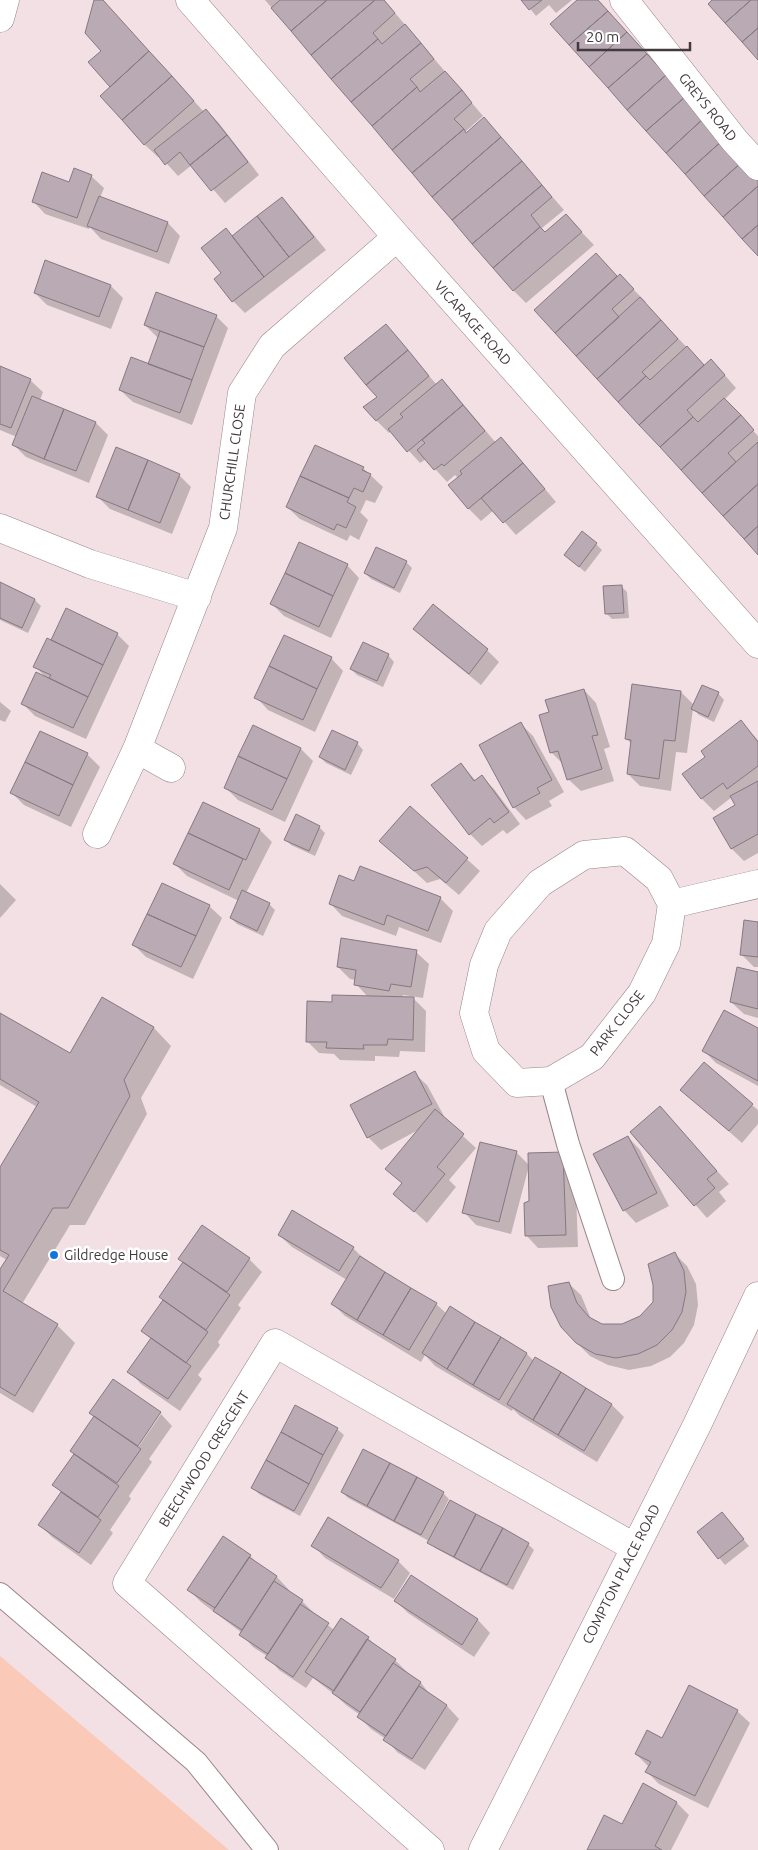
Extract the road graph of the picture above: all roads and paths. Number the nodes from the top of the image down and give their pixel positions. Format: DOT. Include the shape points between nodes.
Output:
graph roads {
  1 [pos="5,0"];
  2 [pos="190,0"];
  3 [pos="624,0"];
  4 [pos="0,18"];
  5 [pos="758,166"];
  6 [pos="397,237"];
  7 [pos="0,528"];
  8 [pos="197,597"];
  9 [pos="758,644"];
  10 [pos="137,750"];
  11 [pos="171,768"];
  12 [pos="97,834"];
  13 [pos="758,884"];
  14 [pos="672,904"];
  15 [pos="551,1081"];
  16 [pos="613,1279"];
  17 [pos="758,1296"];
  18 [pos="634,1547"];
  19 [pos="0,1594"];
  20 [pos="267,1850"];
  21 [pos="430,1850"];
  22 [pos="483,1850"];
  1 -- 4 [label="street"];
  2 -- 6 [label="street, VICARAGE ROAD"];
  3 -- 5 [label="street, GREYS ROAD"];
  6 -- 8 [label="street, CHURCHILL CLOSE" via="272,346 242,393 222,528"];
  6 -- 9 [label="street, VICARAGE ROAD"];
  7 -- 8 [label="street" via="90,564"];
  8 -- 10 [label="street, CHURCHILL CLOSE"];
  10 -- 11 [label="street"];
  10 -- 12 [label="street, CHURCHILL CLOSE"];
  13 -- 14 [label="street"];
  14 -- 15 [label="street, PARK CLOSE" via="666,944 642,993 592,1057"];
  14 -- 15 [label="street, PARK CLOSE" via="659,879 624,851 584,855 540,883 498,931 484,965 474,1012 486,1051 517,1083"];
  15 -- 16 [label="lane" via="568,1144"];
  17 -- 18 [label="street, COMPTON PLACE ROAD"];
  18 -- 21 [label="street, BEECHWOOD CRESCENT" via="275,1344 127,1583"];
  18 -- 22 [label="street, COMPTON PLACE ROAD"];
  19 -- 20 [label="lane" via="196,1762"];
}
